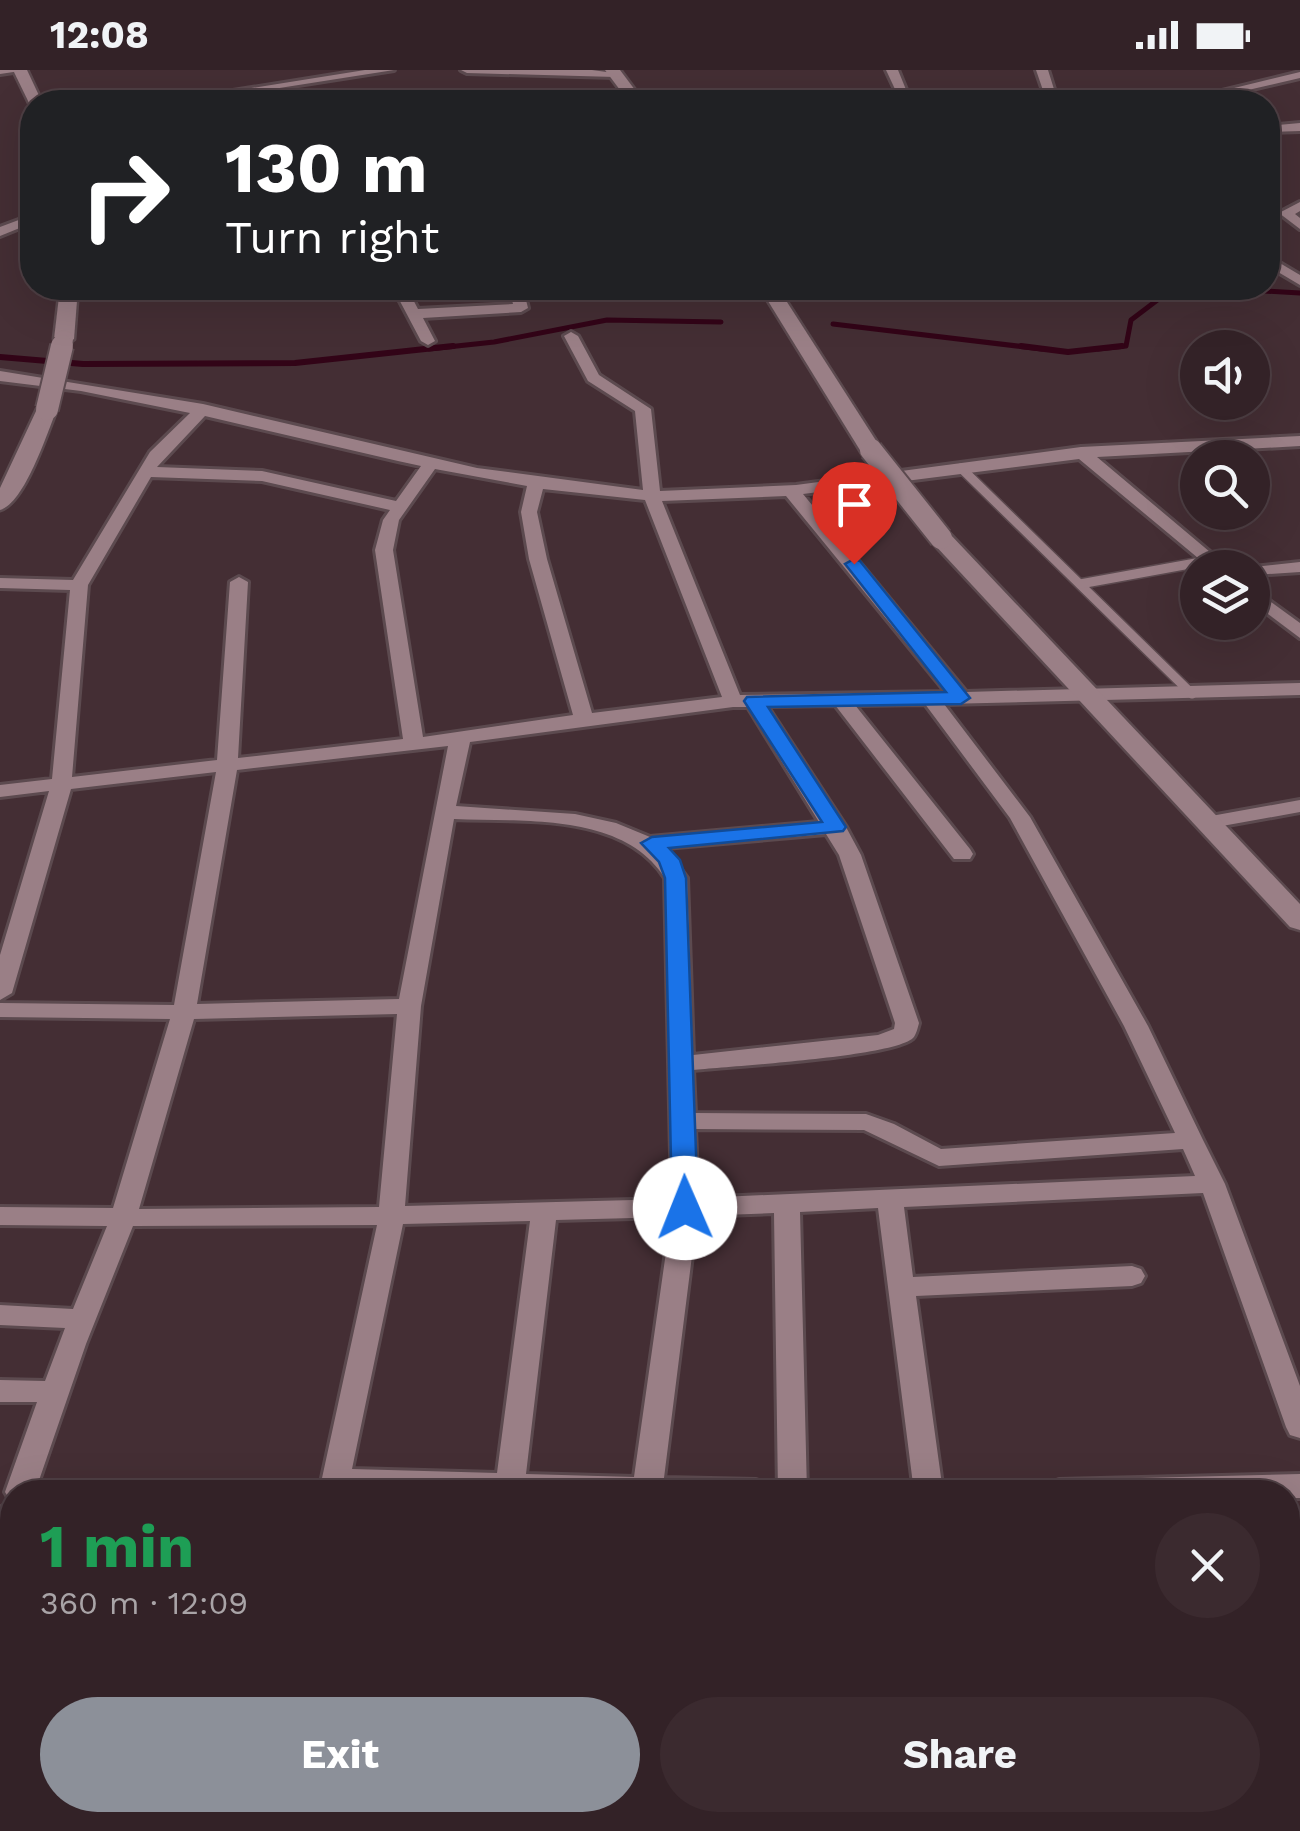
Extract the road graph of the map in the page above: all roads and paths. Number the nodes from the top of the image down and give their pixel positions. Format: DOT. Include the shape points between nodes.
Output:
graph roads {
  1 [pos="21,70"];
  2 [pos="388,70"];
  3 [pos="467,70"];
  4 [pos="0,71"];
  5 [pos="614,72"];
  6 [pos="1296,79"];
  7 [pos="273,87"];
  8 [pos="252,90"];
  9 [pos="278,90"];
  10 [pos="1243,90"];
  11 [pos="1300,206"];
  12 [pos="1300,226"];
  13 [pos="1293,272"];
  14 [pos="1300,281"];
  15 [pos="68,300"];
  16 [pos="406,300"];
  17 [pos="519,300"];
  18 [pos="777,300"];
  19 [pos="414,314"];
  20 [pos="572,336"];
  21 [pos="428,341"];
  22 [pos="0,376"];
  23 [pos="202,409"];
  24 [pos="1300,441"];
  25 [pos="1081,452"];
  26 [pos="430,465"];
  27 [pos="960,468"];
  28 [pos="146,472"];
  29 [pos="536,482"];
  30 [pos="790,490"];
  31 [pos="652,496"];
  32 [pos="0,503"];
  33 [pos="400,507"];
  34 [pos="1199,550"];
  35 [pos="1300,567"];
  36 [pos="1180,569"];
  37 [pos="1270,569"];
  38 [pos="239,582"];
  39 [pos="0,583"];
  40 [pos="1080,584"];
  41 [pos="79,585"];
  42 [pos="1270,608"];
  43 [pos="1300,632"];
  44 [pos="1300,689"];
  45 [pos="1192,694"];
  46 [pos="1093,696"];
  47 [pos="930,698"];
  48 [pos="961,698"];
  49 [pos="840,700"];
  50 [pos="744,701"];
  51 [pos="584,720"];
  52 [pos="463,738"];
  53 [pos="414,744"];
  54 [pos="227,766"];
  55 [pos="61,787"];
  56 [pos="0,791"];
  57 [pos="1300,806"];
  58 [pos="444,812"];
  59 [pos="1211,822"];
  60 [pos="836,827"];
  61 [pos="652,843"];
  62 [pos="962,854"];
  63 [pos="1300,921"];
  64 [pos="0,993"];
  65 [pos="408,1006"];
  66 [pos="0,1010"];
  67 [pos="184,1012"];
  68 [pos="681,1064"];
  69 [pos="682,1122"];
  70 [pos="1192,1140"];
  71 [pos="1212,1184"];
  72 [pos="890,1199"];
  73 [pos="786,1204"];
  74 [pos="685,1208"];
  75 [pos="544,1214"];
  76 [pos="0,1216"];
  77 [pos="122,1218"];
  78 [pos="391,1218"];
  79 [pos="1132,1276"];
  80 [pos="901,1287"];
  81 [pos="0,1315"];
  82 [pos="82,1319"];
  83 [pos="0,1391"];
  84 [pos="56,1392"];
  85 [pos="1300,1426"];
  86 [pos="24,1480"];
  87 [pos="335,1480"];
  88 [pos="511,1480"];
  89 [pos="648,1480"];
  90 [pos="792,1480"];
  91 [pos="926,1480"];
  1 -- 4 [label="street"];
  2 -- 7 [label="street"];
  3 -- 5 [label="street"];
  6 -- 10 [label="street"];
  7 -- 8 [label="street"];
  7 -- 9 [label="street"];
  11 -- 12 [label="street" via="1286,213"];
  13 -- 14 [label="street"];
  15 -- 32 [label="street, bridge" via="47,409"];
  16 -- 19 [label="street"];
  17 -- 19 [label="street" via="521,308"];
  18 -- 46 [label="street, bridge" via="871,450 941,538"];
  19 -- 21 [label="street"];
  20 -- 31 [label="street" via="593,378 643,409"];
  22 -- 23 [label="street"];
  23 -- 26 [label="street"];
  23 -- 28 [label="street"];
  24 -- 25 [label="street"];
  25 -- 27 [label="street"];
  25 -- 34 [label="street"];
  26 -- 29 [label="street"];
  26 -- 33 [label="street"];
  27 -- 30 [label="street"];
  27 -- 40 [label="lane"];
  28 -- 33 [label="street" via="262,476"];
  28 -- 41 [label="street"];
  29 -- 31 [label="street"];
  29 -- 51 [label="street" via="529,512 538,559"];
  30 -- 31 [label="street"];
  30 -- 48 [label="street"];
  31 -- 50 [label="street"];
  33 -- 53 [label="street" via="384,550"];
  35 -- 37 [label="street"];
  36 -- 40 [label="lane"];
  38 -- 54 [label="street"];
  39 -- 41 [label="street"];
  40 -- 45 [label="lane"];
  41 -- 55 [label="street"];
  42 -- 43 [label="street"];
  44 -- 45 [label="street"];
  45 -- 46 [label="street"];
  46 -- 48 [label="street"];
  46 -- 59 [label="street"];
  47 -- 48 [label="street"];
  47 -- 49 [label="street"];
  47 -- 70 [label="street" via="1020,817"];
  49 -- 50 [label="street"];
  49 -- 62 [label="street"];
  50 -- 51 [label="street"];
  50 -- 60 [label="street"];
  51 -- 52 [label="street"];
  52 -- 53 [label="street"];
  52 -- 58 [label="street"];
  53 -- 54 [label="street"];
  54 -- 55 [label="street"];
  54 -- 67 [label="street"];
  55 -- 56 [label="street"];
  55 -- 64 [label="street"];
  57 -- 59 [label="street"];
  58 -- 61 [label="street" via="586,822"];
  58 -- 65 [label="street"];
  59 -- 63 [label="street"];
  60 -- 61 [label="street"];
  60 -- 68 [label="street" via="897,985 904,1033 882,1042"];
  61 -- 68 [label="street" via="676,878"];
  65 -- 67 [label="street"];
  65 -- 78 [label="street"];
  66 -- 67 [label="street"];
  67 -- 77 [label="street"];
  68 -- 69 [label="street"];
  69 -- 70 [label="street" via="866,1122 939,1158"];
  69 -- 74 [label="street"];
  70 -- 71 [label="street"];
  71 -- 72 [label="street"];
  71 -- 85 [label="street"];
  72 -- 73 [label="street"];
  72 -- 80 [label="street"];
  73 -- 74 [label="street"];
  73 -- 90 [label="street"];
  74 -- 75 [label="street"];
  74 -- 89 [label="street"];
  75 -- 78 [label="street"];
  75 -- 88 [label="street"];
  76 -- 77 [label="street"];
  77 -- 78 [label="street"];
  77 -- 82 [label="street"];
  78 -- 87 [label="street"];
  79 -- 80 [label="street"];
  80 -- 91 [label="street"];
  81 -- 82 [label="street"];
  82 -- 84 [label="street"];
  83 -- 84 [label="street"];
  84 -- 86 [label="street"];
}
